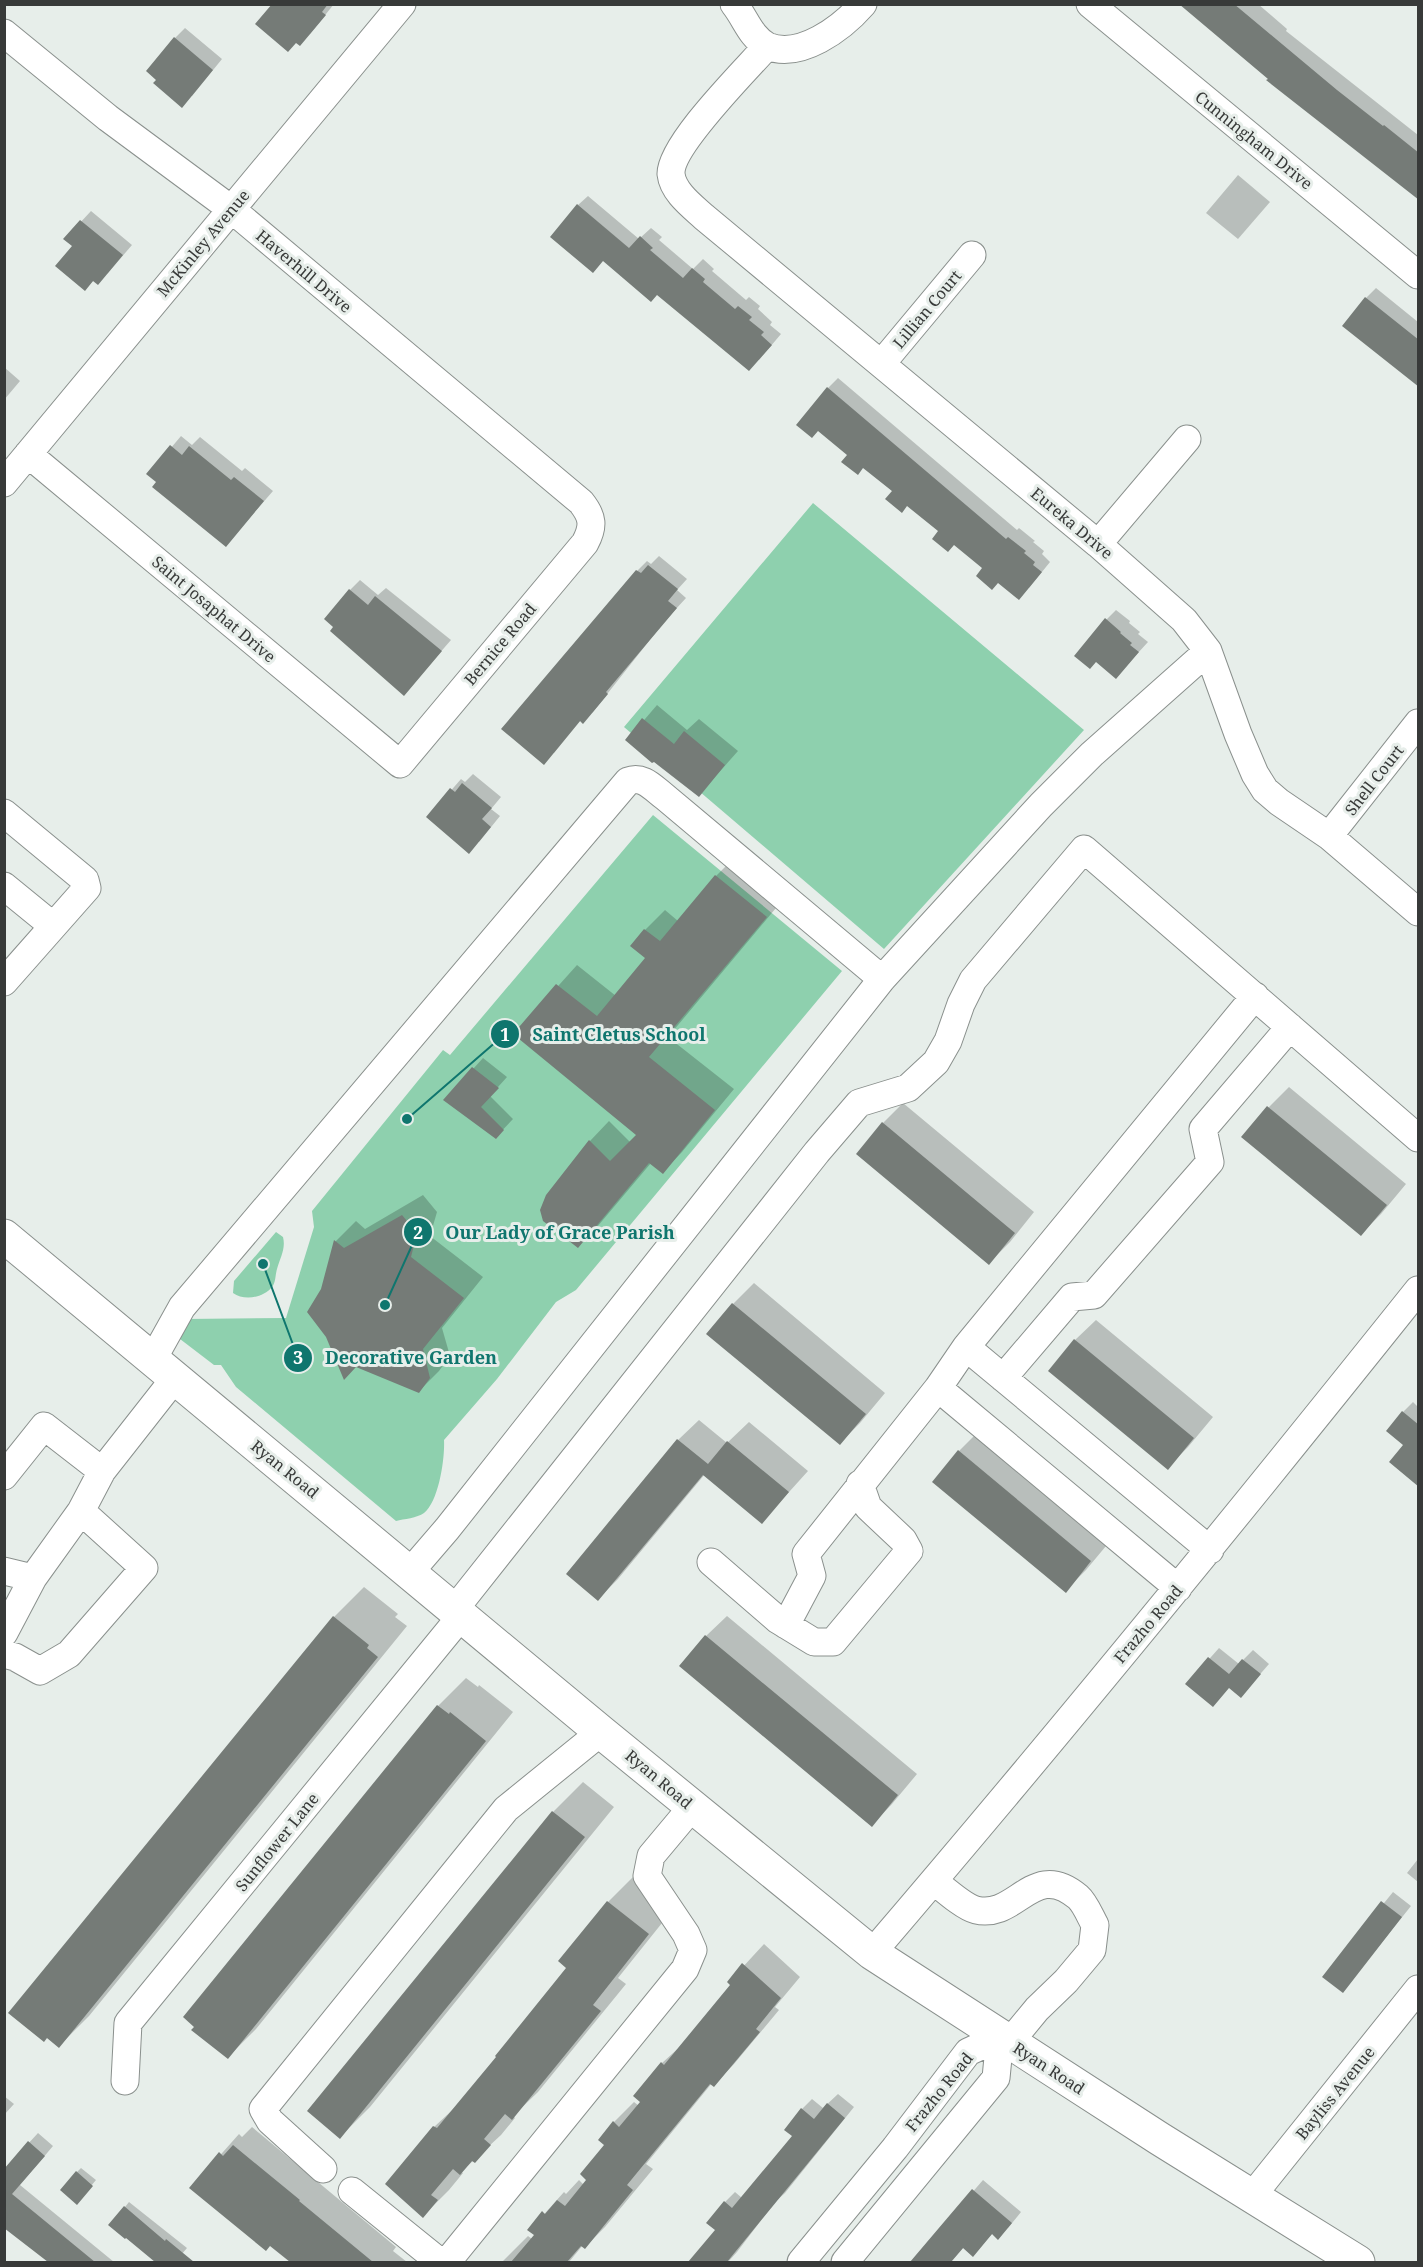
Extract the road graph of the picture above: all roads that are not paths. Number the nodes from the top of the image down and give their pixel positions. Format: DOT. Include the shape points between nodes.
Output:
graph roads {
  1 [pos="402,4"];
  2 [pos="734,4"];
  3 [pos="863,4"];
  4 [pos="1090,4"];
  5 [pos="4,33"];
  6 [pos="767,46"];
  7 [pos="231,209"];
  8 [pos="972,255"];
  9 [pos="1419,275"];
  10 [pos="882,363"];
  11 [pos="1187,439"];
  12 [pos="28,454"];
  13 [pos="4,483"];
  14 [pos="593,521"];
  15 [pos="1098,543"];
  16 [pos="1208,651"];
  17 [pos="1419,723"];
  18 [pos="400,764"];
  19 [pos="4,813"];
  20 [pos="1329,836"];
  21 [pos="4,886"];
  22 [pos="1419,912"];
  23 [pos="53,926"];
  24 [pos="10,965"];
  25 [pos="882,979"];
  26 [pos="1255,996"];
  27 [pos="1290,1027"];
  28 [pos="1419,1138"];
  29 [pos="4,1236"];
  30 [pos="1419,1290"];
  31 [pos="966,1347"];
  32 [pos="164,1369"];
  33 [pos="1003,1378"];
  34 [pos="938,1388"];
  35 [pos="102,1472"];
  36 [pos="4,1476"];
  37 [pos="860,1484"];
  38 [pos="81,1511"];
  39 [pos="1210,1550"];
  40 [pos="711,1562"];
  41 [pos="4,1571"];
  42 [pos="410,1572"];
  43 [pos="33,1578"];
  44 [pos="1178,1588"];
  45 [pos="458,1613"];
  46 [pos="786,1625"];
  47 [pos="4,1633"];
  48 [pos="4,1654"];
  49 [pos="601,1732"];
  50 [pos="692,1807"];
  51 [pos="934,1881"];
  52 [pos="872,1953"];
  53 [pos="1419,1989"];
  54 [pos="1005,2040"];
  55 [pos="125,2081"];
  56 [pos="324,2169"];
  57 [pos="352,2191"];
  58 [pos="1252,2196"];
  59 [pos="440,2262"];
  60 [pos="447,2262"];
  61 [pos="801,2262"];
  62 [pos="845,2262"];
  63 [pos="1358,2262"];
  1 -- 7 [label="street, McKinley Avenue"];
  2 -- 6 [label="street" via="758,41"];
  3 -- 6 [label="street" via="851,18 819,40 789,50"];
  4 -- 9 [label="street, Cunningham Drive"];
  5 -- 7 [label="street, Haverhill Drive" via="108,118"];
  6 -- 10 [label="street, Eureka Drive" via="688,136 676,154 671,174 678,191 704,217"];
  7 -- 12 [label="street, McKinley Avenue"];
  7 -- 14 [label="street, Haverhill Drive" via="581,502"];
  8 -- 10 [label="street, Lillian Court"];
  10 -- 15 [label="street, Eureka Drive"];
  11 -- 15 [label="street"];
  12 -- 13 [label="street, McKinley Avenue"];
  12 -- 18 [label="street, Saint Josaphat Drive"];
  14 -- 18 [label="street, Bernice Road" via="585,543"];
  15 -- 16 [label="street, Eureka Drive" via="1184,620"];
  16 -- 20 [label="street, Eureka Drive" via="1255,774 1280,802"];
  16 -- 25 [label="street" via="1084,761"];
  17 -- 20 [label="street, Shell Court"];
  19 -- 23 [label="street" via="85,880 87,888"];
  20 -- 22 [label="street, Eureka Drive"];
  21 -- 23 [label="street"];
  23 -- 24 [label="street"];
  25 -- 32 [label="street" via="644,781 628,781 182,1307"];
  25 -- 42 [label="street"];
  26 -- 27 [label="street"];
  26 -- 31 [label="street"];
  26 -- 45 [label="street, Sunflower Lane" via="1084,849 973,980 936,1062 908,1088 859,1103"];
  27 -- 28 [label="street"];
  27 -- 33 [label="street" via="1203,1129 1210,1162 1094,1295 1072,1297"];
  29 -- 32 [label="main road, Ryan Road"];
  30 -- 39 [label="street, Frazho Road"];
  31 -- 33 [label="street"];
  31 -- 34 [label="street"];
  32 -- 35 [label="street"];
  32 -- 42 [label="main road, Ryan Road"];
  33 -- 39 [label="street"];
  34 -- 37 [label="street"];
  34 -- 44 [label="street"];
  35 -- 36 [label="street" via="44,1426"];
  35 -- 38 [label="street"];
  37 -- 46 [label="street" via="806,1554 812,1576"];
  37 -- 46 [label="street" via="868,1507 903,1540 909,1551 833,1642 814,1642"];
  38 -- 43 [label="street"];
  38 -- 48 [label="street" via="144,1568 69,1654 40,1671"];
  39 -- 44 [label="street, Frazho Road"];
  40 -- 46 [label="street"];
  41 -- 43 [label="street"];
  42 -- 45 [label="main road, Ryan Road"];
  43 -- 47 [label="street"];
  44 -- 51 [label="street, Frazho Road"];
  45 -- 49 [label="main road, Ryan Road"];
  45 -- 55 [label="street, Sunflower Lane" via="128,2023"];
  49 -- 50 [label="main road, Ryan Road"];
  49 -- 56 [label="street" via="506,1809 263,2109 270,2121"];
  50 -- 52 [label="main road, Ryan Road"];
  50 -- 60 [label="street" via="651,1856 647,1876 687,1934 693,1950 685,1969"];
  51 -- 52 [label="street, Frazho Road"];
  51 -- 54 [label="street" via="975,1910 994,1910 1034,1886 1053,1884 1079,1898 1095,1924 1092,1950"];
  52 -- 54 [label="main road, Ryan Road"];
  53 -- 58 [label="street, Bayliss Avenue"];
  54 -- 58 [label="main road, Ryan Road"];
  54 -- 61 [label="street, Frazho Road" via="968,2052"];
  54 -- 62 [label="street, Frazho Road" via="996,2078"];
  57 -- 59 [label="street"];
  58 -- 63 [label="main road, Ryan Road"];
}
